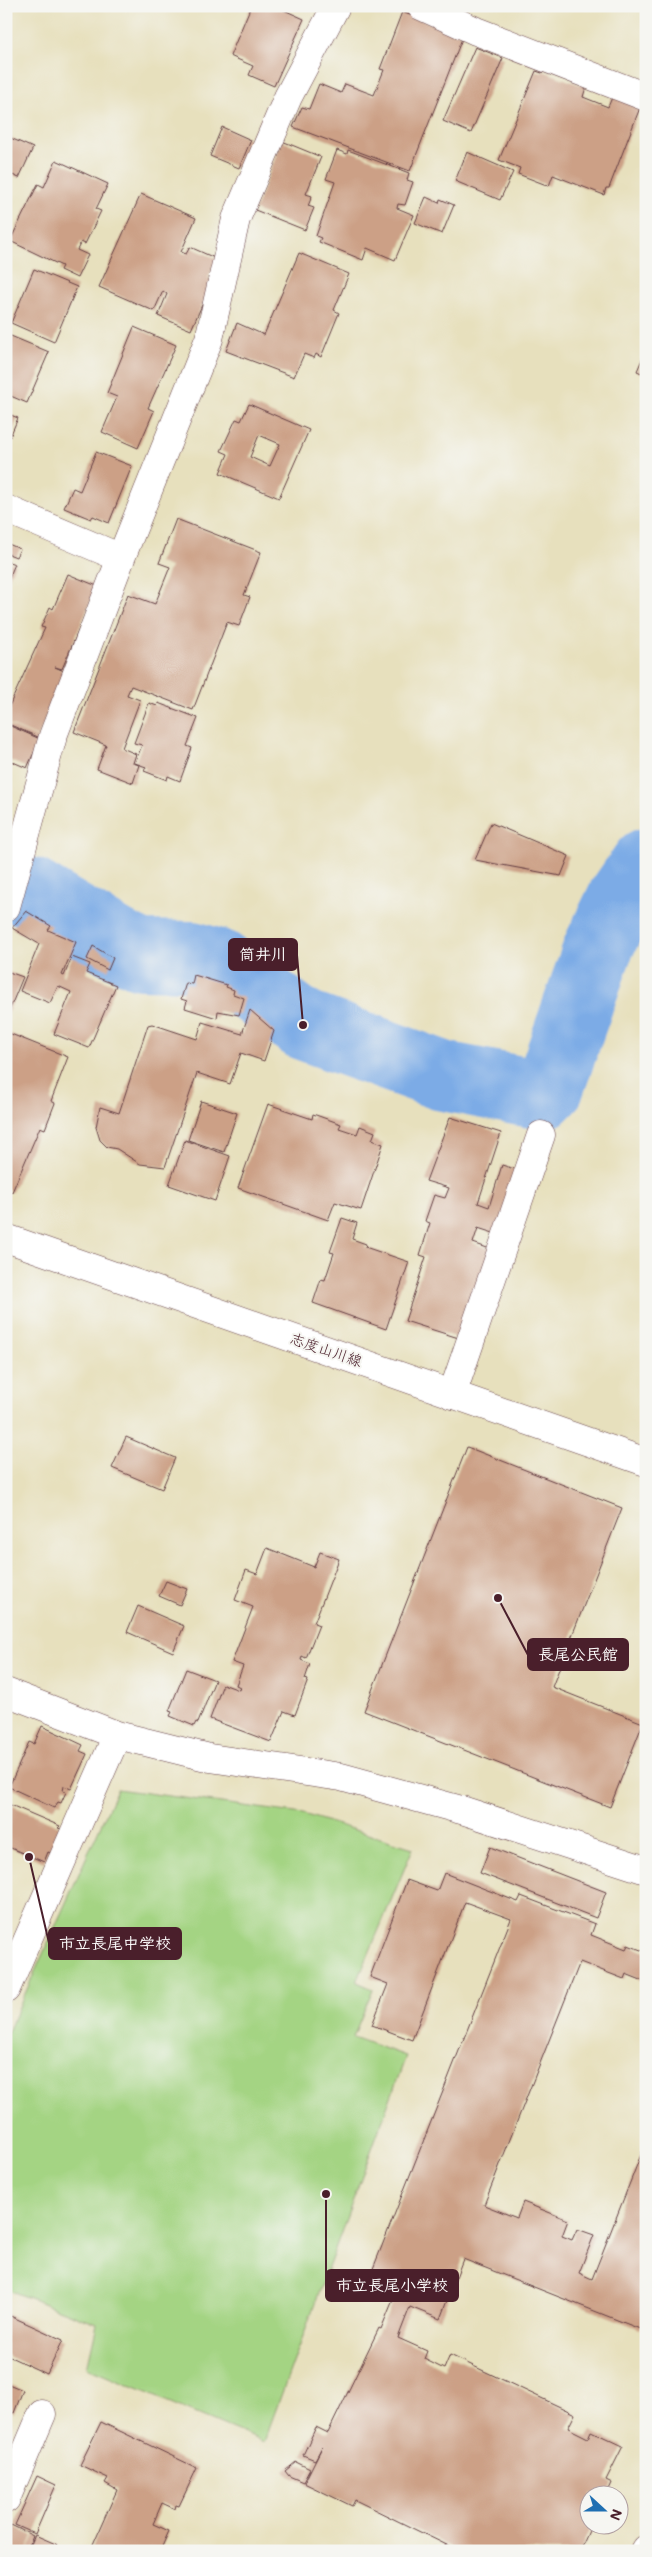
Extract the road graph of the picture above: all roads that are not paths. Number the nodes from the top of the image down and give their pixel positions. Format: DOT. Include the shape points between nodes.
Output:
graph roads {
  1 [pos="336,6"];
  2 [pos="421,6"];
  3 [pos="646,97"];
  4 [pos="6,509"];
  5 [pos="121,558"];
  6 [pos="7,906"];
  7 [pos="541,1135"];
  8 [pos="6,1238"];
  9 [pos="452,1395"];
  10 [pos="646,1462"];
  11 [pos="6,1692"];
  12 [pos="117,1735"];
  13 [pos="646,1870"];
  14 [pos="6,1989"];
  15 [pos="42,2414"];
  16 [pos="6,2499"];
  1 -- 5 [label="street" via="288,97 236,219 208,339"];
  2 -- 3 [label="street" via="476,31"];
  4 -- 5 [label="street"];
  5 -- 6 [label="street" via="53,736"];
  7 -- 9 [label="street"];
  8 -- 9 [label="street, 志度山川線"];
  9 -- 10 [label="street, 志度山川線"];
  11 -- 12 [label="street"];
  12 -- 13 [label="street" via="210,1758 342,1777 465,1811"];
  12 -- 14 [label="street"];
  15 -- 16 [label="street"];
}
